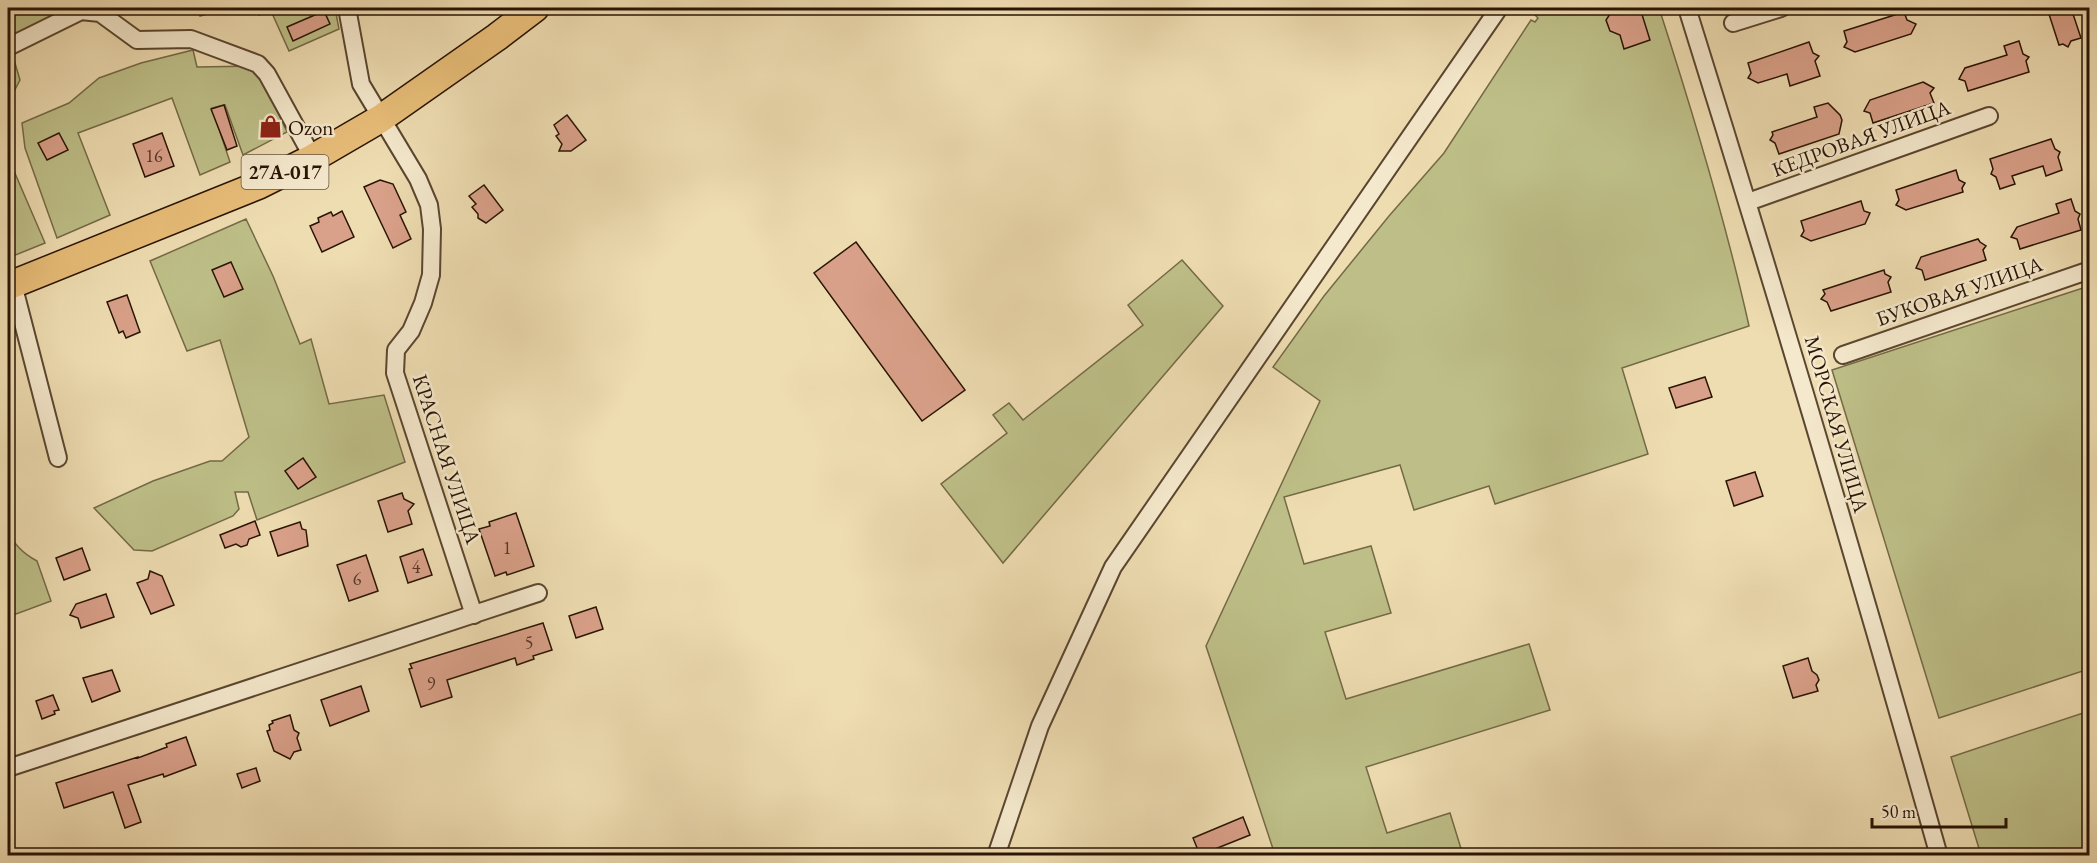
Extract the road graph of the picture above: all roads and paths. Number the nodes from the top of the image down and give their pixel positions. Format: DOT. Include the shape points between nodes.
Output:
graph roads {
  1 [pos="347,8"];
  2 [pos="535,8"];
  3 [pos="1499,8"];
  4 [pos="1687,8"];
  5 [pos="1780,8"];
  6 [pos="1733,23"];
  7 [pos="10,46"];
  8 [pos="1989,116"];
  9 [pos="380,119"];
  10 [pos="313,158"];
  11 [pos="1748,202"];
  12 [pos="2090,270"];
  13 [pos="10,285"];
  14 [pos="1844,355"];
  15 [pos="58,458"];
  16 [pos="538,593"];
  17 [pos="474,615"];
  18 [pos="8,768"];
  19 [pos="996,855"];
  20 [pos="1939,855"];
  1 -- 9 [label="street, КРАСНАЯ УЛИЦА" via="361,84"];
  2 -- 9 [label="main road, 27А-017"];
  3 -- 19 [label="street" via="1113,567 1040,726"];
  4 -- 11 [label="street, МОРСКАЯ УЛИЦА"];
  5 -- 6 [label="street"];
  7 -- 10 [label="street" via="81,11 100,13 137,40 191,39 258,64"];
  8 -- 11 [label="street, КЕДРОВАЯ УЛИЦА"];
  9 -- 10 [label="main road, 27А-017"];
  9 -- 17 [label="street, КРАСНАЯ УЛИЦА" via="418,179 429,205 432,229 431,275 411,331 396,350 395,373"];
  10 -- 13 [label="main road, 27А-017" via="259,185"];
  11 -- 20 [label="street, МОРСКАЯ УЛИЦА"];
  12 -- 14 [label="street, БУКОВАЯ УЛИЦА"];
  13 -- 15 [label="street"];
  16 -- 17 [label="street"];
  17 -- 18 [label="street"];
}
